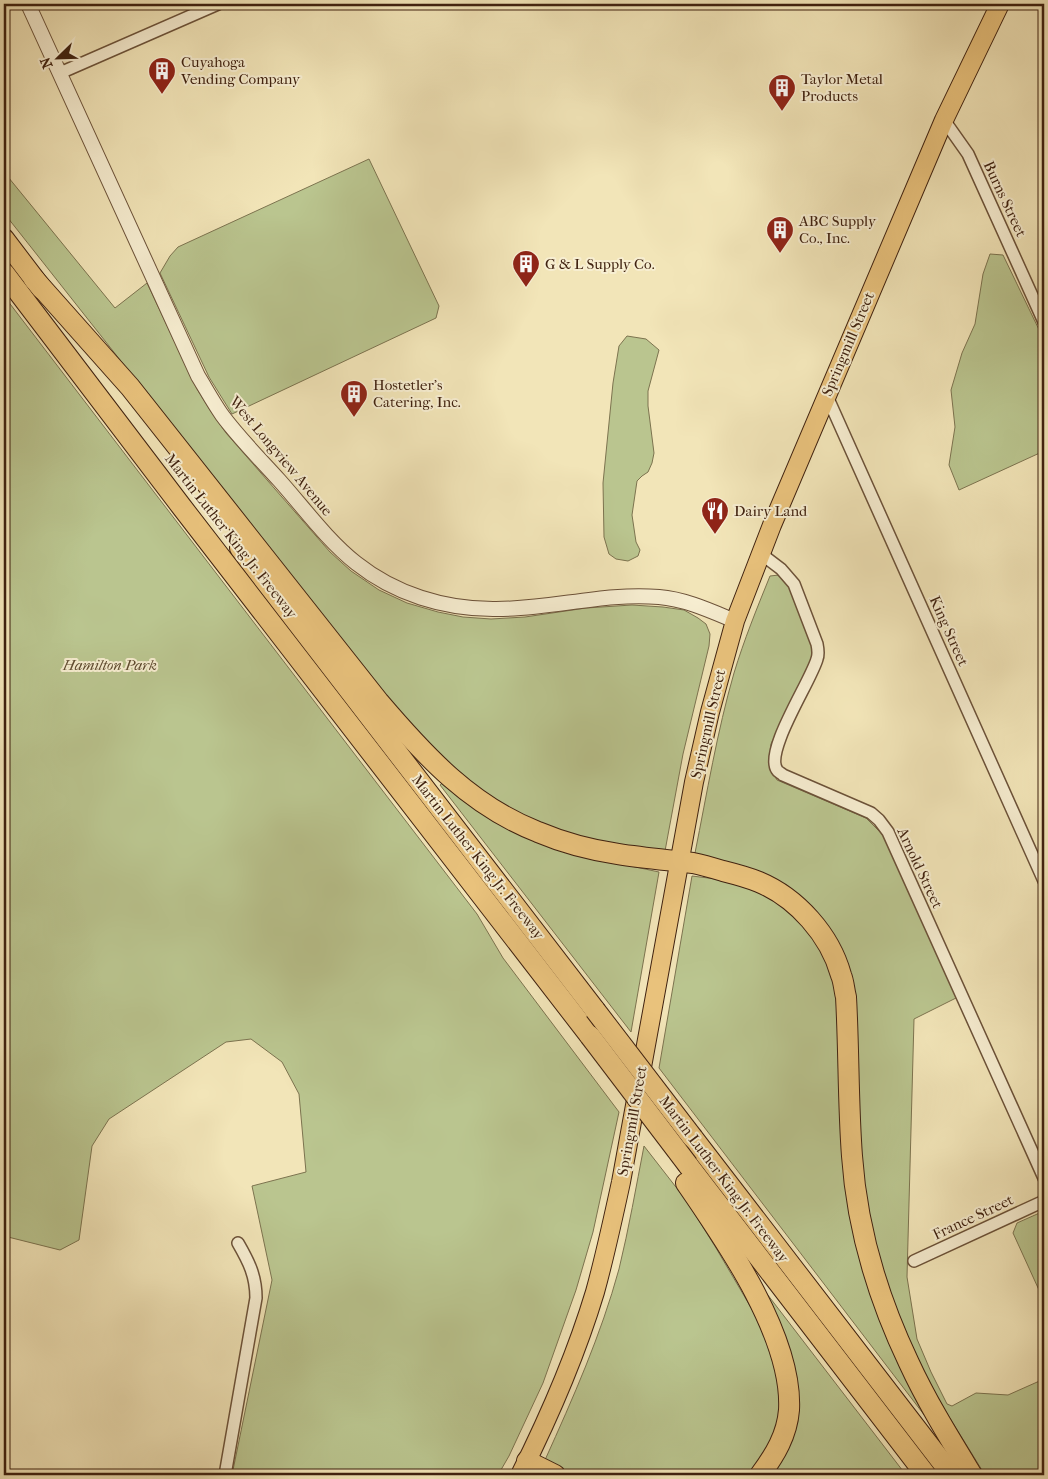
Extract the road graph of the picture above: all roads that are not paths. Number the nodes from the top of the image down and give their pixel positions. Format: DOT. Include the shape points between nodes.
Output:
graph roads {
  1 [pos="28,4"];
  2 [pos="218,4"];
  3 [pos="1000,4"];
  4 [pos="60,73"];
  5 [pos="944,120"];
  6 [pos="4,239"];
  7 [pos="4,273"];
  8 [pos="34,279"];
  9 [pos="1044,322"];
  10 [pos="826,394"];
  11 [pos="760,553"];
  12 [pos="735,621"];
  13 [pos="680,862"];
  14 [pos="1044,881"];
  15 [pos="686,1172"];
  16 [pos="1044,1178"];
  17 [pos="1044,1201"];
  18 [pos="238,1243"];
  19 [pos="914,1261"];
  20 [pos="524,1468"];
  21 [pos="225,1475"];
  22 [pos="554,1475"];
  23 [pos="760,1475"];
  24 [pos="926,1475"];
  25 [pos="952,1475"];
  26 [pos="972,1475"];
  1 -- 4 [label="street, West Longview Avenue"];
  2 -- 4 [label="street"];
  3 -- 5 [label="main road, Springmill Street"];
  4 -- 12 [label="street, West Longview Avenue" via="209,395 246,443 356,564 406,592 452,606 510,609 614,598 660,597 688,603"];
  5 -- 9 [label="street, Burns Street" via="968,154"];
  5 -- 10 [label="main road, Springmill Street"];
  6 -- 8 [label="highway, Martin Luther King Jr. Freeway"];
  7 -- 15 [label="highway, Martin Luther King Jr. Freeway, bridge" via="494,911"];
  8 -- 13 [label="highway" via="130,387 379,702 448,776 470,794 536,832 590,849"];
  8 -- 25 [label="highway, Martin Luther King Jr. Freeway, bridge"];
  10 -- 11 [label="main road, Springmill Street"];
  10 -- 14 [label="street, King Street"];
  11 -- 12 [label="main road, Springmill Street"];
  11 -- 16 [label="street, Arnold Street" via="794,584 818,651 812,672 776,750 777,770 871,813 888,832"];
  12 -- 13 [label="main road, Springmill Street" via="702,746"];
  13 -- 20 [label="main road, Springmill Street" via="608,1244 576,1348"];
  13 -- 26 [label="highway" via="741,876 779,892 820,930 834,955 846,997 852,1156 857,1199 873,1271 910,1365"];
  15 -- 23 [label="highway" via="753,1291 785,1369 789,1410 786,1428 777,1450"];
  15 -- 24 [label="highway, Martin Luther King Jr. Freeway"];
  17 -- 19 [label="street, France Street"];
  18 -- 21 [label="street" via="251,1266 256,1298"];
  20 -- 22 [label="highway"];
}
